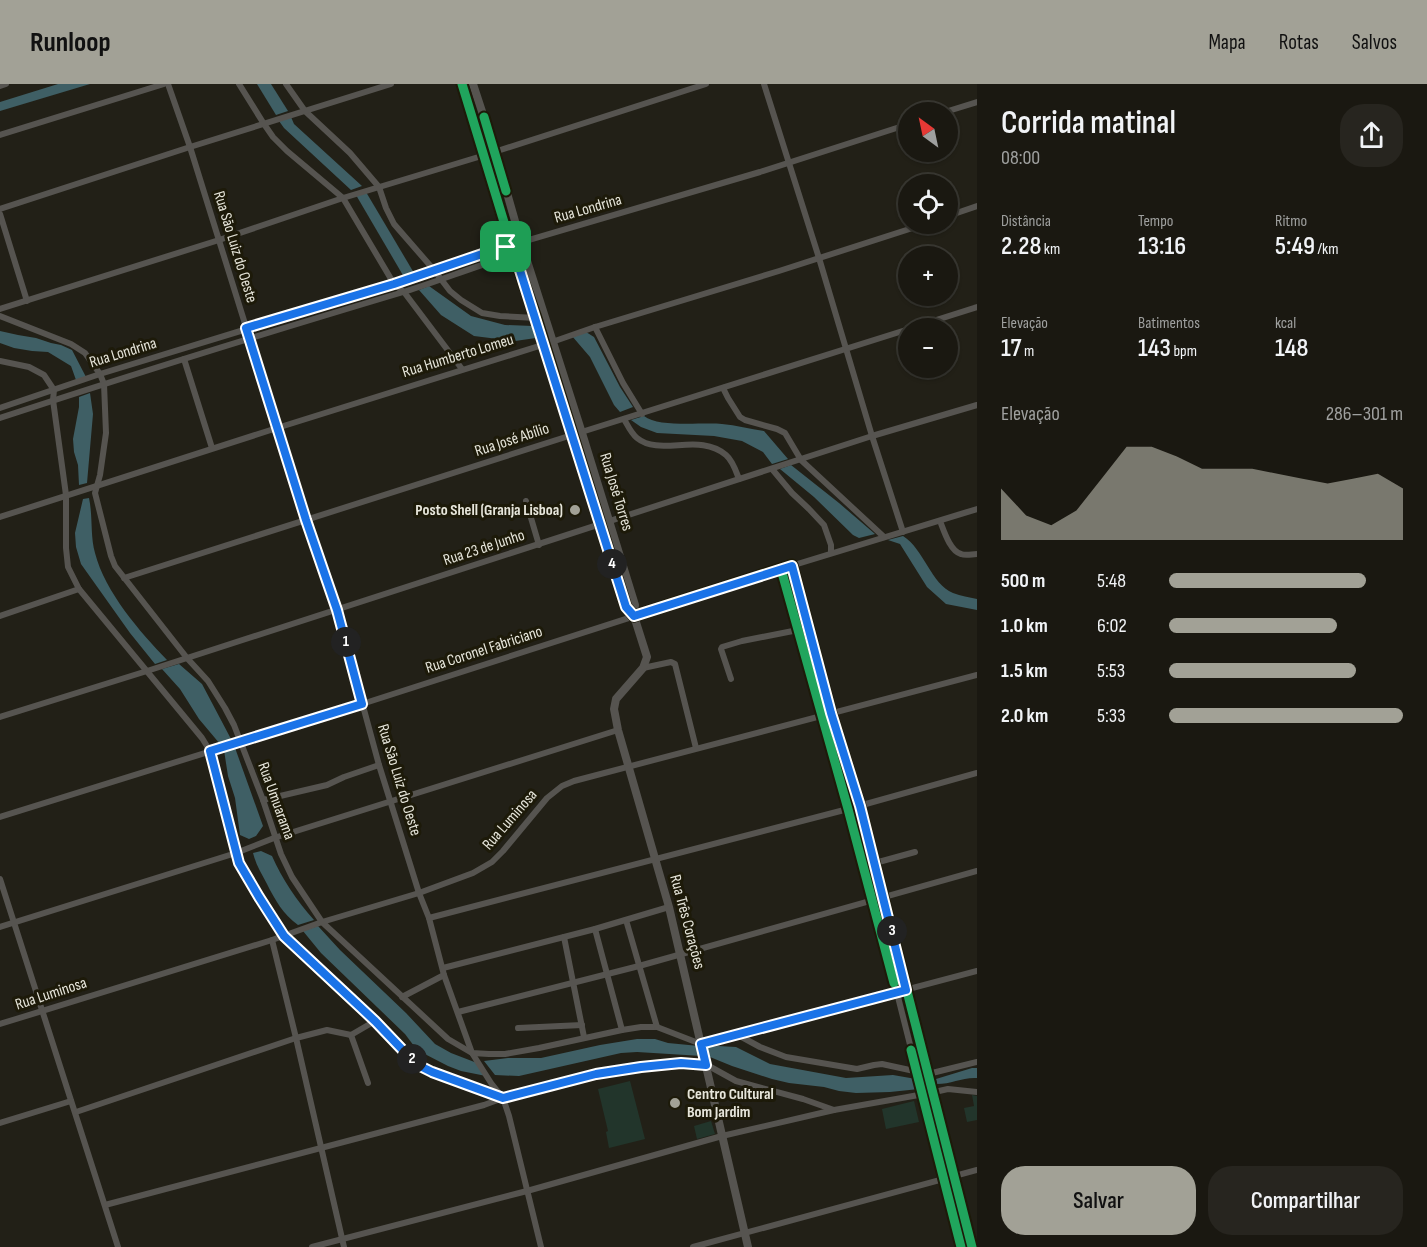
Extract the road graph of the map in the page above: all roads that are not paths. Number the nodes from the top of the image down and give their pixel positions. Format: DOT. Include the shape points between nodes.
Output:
graph roads {
  1 [pos="6,84"];
  2 [pos="166,84"];
  3 [pos="239,84"];
  4 [pos="286,84"];
  5 [pos="391,84"];
  6 [pos="462,84"];
  7 [pos="473,84"];
  8 [pos="706,84"];
  9 [pos="764,84"];
  10 [pos="0,86"];
  11 [pos="977,102"];
  12 [pos="958,108"];
  13 [pos="305,111"];
  14 [pos="264,124"];
  15 [pos="898,128"];
  16 [pos="0,135"];
  17 [pos="190,147"];
  18 [pos="495,151"];
  19 [pos="485,155"];
  20 [pos="789,163"];
  21 [pos="380,187"];
  22 [pos="343,198"];
  23 [pos="977,207"];
  24 [pos="0,209"];
  25 [pos="958,213"];
  26 [pos="0,214"];
  27 [pos="898,233"];
  28 [pos="219,240"];
  29 [pos="516,243"];
  30 [pos="524,252"];
  31 [pos="514,255"];
  32 [pos="819,258"];
  33 [pos="434,270"];
  34 [pos="441,280"];
  35 [pos="394,284"];
  36 [pos="404,292"];
  37 [pos="27,301"];
  38 [pos="977,307"];
  39 [pos="0,309"];
  40 [pos="0,316"];
  41 [pos="536,318"];
  42 [pos="944,318"];
  43 [pos="595,327"];
  44 [pos="246,328"];
  45 [pos="898,333"];
  46 [pos="249,338"];
  47 [pos="548,343"];
  48 [pos="846,349"];
  49 [pos="184,359"];
  50 [pos="0,361"];
  51 [pos="462,369"];
  52 [pos="100,374"];
  53 [pos="105,384"];
  54 [pos="723,388"];
  55 [pos="54,390"];
  56 [pos="53,400"];
  57 [pos="977,405"];
  58 [pos="0,408"];
  59 [pos="642,414"];
  60 [pos="1,417"];
  61 [pos="624,419"];
  62 [pos="277,428"];
  63 [pos="582,433"];
  64 [pos="572,435"];
  65 [pos="872,436"];
  66 [pos="212,448"];
  67 [pos="801,460"];
  68 [pos="772,469"];
  69 [pos="739,479"];
  70 [pos="97,485"];
  71 [pos="66,495"];
  72 [pos="526,501"];
  73 [pos="977,509"];
  74 [pos="0,517"];
  75 [pos="306,520"];
  76 [pos="940,520"];
  77 [pos="609,522"];
  78 [pos="600,525"];
  79 [pos="903,532"];
  80 [pos="884,537"];
  81 [pos="539,544"];
  82 [pos="831,553"];
  83 [pos="977,554"];
  84 [pos="792,566"];
  85 [pos="782,569"];
  86 [pos="124,578"];
  87 [pos="79,589"];
  88 [pos="337,610"];
  89 [pos="0,616"];
  90 [pos="634,616"];
  91 [pos="798,630"];
  92 [pos="187,658"];
  93 [pos="643,668"];
  94 [pos="147,671"];
  95 [pos="977,675"];
  96 [pos="731,679"];
  97 [pos="362,704"];
  98 [pos="831,713"];
  99 [pos="821,716"];
  100 [pos="0,717"];
  101 [pos="618,730"];
  102 [pos="240,742"];
  103 [pos="696,748"];
  104 [pos="210,751"];
  105 [pos="379,765"];
  106 [pos="629,766"];
  107 [pos="977,773"];
  108 [pos="263,800"];
  109 [pos="390,801"];
  110 [pos="860,806"];
  111 [pos="848,809"];
  112 [pos="0,817"];
  113 [pos="274,838"];
  114 [pos="915,852"];
  115 [pos="236,853"];
  116 [pos="655,859"];
  117 [pos="875,863"];
  118 [pos="977,871"];
  119 [pos="0,879"];
  120 [pos="419,893"];
  121 [pos="884,897"];
  122 [pos="872,900"];
  123 [pos="669,907"];
  124 [pos="429,918"];
  125 [pos="626,920"];
  126 [pos="322,922"];
  127 [pos="15,923"];
  128 [pos="0,927"];
  129 [pos="596,929"];
  130 [pos="284,936"];
  131 [pos="564,937"];
  132 [pos="272,940"];
  133 [pos="681,955"];
  134 [pos="639,966"];
  135 [pos="977,970"];
  136 [pos="443,971"];
  137 [pos="607,975"];
  138 [pos="574,983"];
  139 [pos="906,990"];
  140 [pos="897,993"];
  141 [pos="402,997"];
  142 [pos="42,1011"];
  143 [pos="458,1012"];
  144 [pos="375,1021"];
  145 [pos="0,1024"];
  146 [pos="582,1025"];
  147 [pos="657,1027"];
  148 [pos="518,1028"];
  149 [pos="622,1030"];
  150 [pos="351,1035"];
  151 [pos="738,1035"];
  152 [pos="584,1037"];
  153 [pos="296,1038"];
  154 [pos="701,1044"];
  155 [pos="472,1053"];
  156 [pos="977,1062"];
  157 [pos="706,1065"];
  158 [pos="916,1071"];
  159 [pos="928,1074"];
  160 [pos="368,1083"];
  161 [pos="933,1091"];
  162 [pos="977,1092"];
  163 [pos="922,1094"];
  164 [pos="503,1098"];
  165 [pos="71,1101"];
  166 [pos="834,1110"];
  167 [pos="76,1112"];
  168 [pos="0,1122"];
  169 [pos="722,1136"];
  170 [pos="322,1149"];
  171 [pos="977,1170"];
  172 [pos="954,1176"];
  173 [pos="943,1180"];
  174 [pos="527,1191"];
  175 [pos="105,1205"];
  176 [pos="744,1233"];
  177 [pos="342,1239"];
  178 [pos="118,1247"];
  179 [pos="312,1247"];
  180 [pos="344,1247"];
  181 [pos="541,1247"];
  182 [pos="693,1247"];
  183 [pos="748,1247"];
  184 [pos="961,1247"];
  185 [pos="972,1247"];
  1 -- 10 [label="street"];
  2 -- 16 [label="street"];
  2 -- 17 [label="street, Rua São Luiz do Oeste"];
  3 -- 14 [label="street"];
  4 -- 13 [label="street"];
  5 -- 13 [label="street"];
  6 -- 19 [label="street, Rua José Torres"];
  7 -- 18 [label="street, Rua José Torres"];
  8 -- 18 [label="street"];
  9 -- 20 [label="street"];
  11 -- 12 [label="street"];
  13 -- 14 [label="street"];
  13 -- 21 [label="street"];
  14 -- 17 [label="street"];
  14 -- 22 [label="street" via="287,151"];
  15 -- 20 [label="street, Rua Londrina"];
  17 -- 24 [label="street"];
  17 -- 28 [label="street, Rua São Luiz do Oeste"];
  18 -- 19 [label="street"];
  18 -- 29 [label="street, Rua José Torres"];
  19 -- 21 [label="street"];
  19 -- 29 [label="street, Rua José Torres"];
  20 -- 29 [label="street, Rua Londrina"];
  20 -- 32 [label="street"];
  21 -- 22 [label="street"];
  21 -- 33 [label="street" via="394,224"];
  22 -- 28 [label="street"];
  22 -- 35 [label="street"];
  23 -- 25 [label="street"];
  26 -- 37 [label="street"];
  27 -- 32 [label="street, Rua Humberto Lomeu"];
  28 -- 37 [label="street"];
  28 -- 44 [label="street, Rua São Luiz do Oeste"];
  29 -- 30 [label="street, Rua José Torres"];
  29 -- 31 [label="street, Rua José Torres"];
  29 -- 33 [label="street, Rua Londrina"];
  30 -- 31 [label="street, Rua Londrina"];
  30 -- 47 [label="street, Rua José Torres"];
  31 -- 34 [label="street, Rua Londrina"];
  31 -- 41 [label="street, Rua José Torres"];
  32 -- 43 [label="street, Rua Humberto Lomeu"];
  32 -- 48 [label="street"];
  33 -- 34 [label="street"];
  33 -- 35 [label="street, Rua Londrina"];
  34 -- 36 [label="street, Rua Londrina"];
  34 -- 41 [label="street" via="461,300 482,313"];
  35 -- 36 [label="street"];
  35 -- 44 [label="street, Rua Londrina"];
  36 -- 46 [label="street, Rua Londrina"];
  36 -- 51 [label="street"];
  37 -- 39 [label="street"];
  38 -- 42 [label="street, Rua José Abílio"];
  40 -- 52 [label="street, Rua Umuarama" via="71,344 85,353"];
  41 -- 47 [label="street, Rua José Torres"];
  43 -- 47 [label="street, Rua Humberto Lomeu"];
  43 -- 59 [label="street"];
  44 -- 46 [label="street, Rua São Luiz do Oeste"];
  44 -- 52 [label="street, Rua Londrina"];
  45 -- 48 [label="street, Rua José Abílio"];
  46 -- 49 [label="street, Rua Londrina"];
  46 -- 62 [label="street, Rua São Luiz do Oeste"];
  47 -- 51 [label="street, Rua Humberto Lomeu"];
  47 -- 63 [label="street, Rua José Torres"];
  47 -- 64 [label="street, Rua José Torres"];
  48 -- 54 [label="street, Rua José Abílio"];
  48 -- 65 [label="street"];
  49 -- 53 [label="street, Rua Londrina"];
  49 -- 66 [label="street"];
  50 -- 55 [label="street" via="36,370"];
  51 -- 62 [label="street, Rua Humberto Lomeu"];
  52 -- 53 [label="street, Rua Umuarama"];
  52 -- 55 [label="street, Rua Londrina"];
  53 -- 56 [label="street, Rua Londrina"];
  53 -- 70 [label="street, Rua Umuarama" via="106,433"];
  54 -- 59 [label="street, Rua José Abílio"];
  54 -- 67 [label="street" via="740,417 784,433"];
  55 -- 56 [label="street"];
  55 -- 58 [label="street, Rua Londrina"];
  56 -- 60 [label="street, Rua Londrina"];
  56 -- 71 [label="street"];
  57 -- 65 [label="street, Rua 23 de Junho"];
  58 -- 60 [label="street"];
  59 -- 61 [label="street, Rua José Abílio"];
  61 -- 63 [label="street, Rua José Abílio"];
  61 -- 69 [label="street" via="643,442 704,444 718,449 727,455"];
  62 -- 66 [label="street, Rua Humberto Lomeu"];
  62 -- 75 [label="street, Rua São Luiz do Oeste"];
  63 -- 64 [label="street, Rua José Abílio"];
  63 -- 77 [label="street, Rua José Torres"];
  64 -- 75 [label="street, Rua José Abílio"];
  64 -- 78 [label="street, Rua José Torres"];
  65 -- 67 [label="street, Rua 23 de Junho"];
  65 -- 79 [label="street"];
  66 -- 70 [label="street, Rua Humberto Lomeu"];
  67 -- 68 [label="street, Rua 23 de Junho"];
  67 -- 80 [label="street"];
  68 -- 69 [label="street, Rua 23 de Junho"];
  68 -- 82 [label="street" via="824,525"];
  69 -- 77 [label="street, Rua 23 de Junho"];
  70 -- 71 [label="street, Rua Humberto Lomeu"];
  70 -- 86 [label="street, Rua Umuarama" via="95,493 111,556"];
  71 -- 74 [label="street, Rua Humberto Lomeu"];
  71 -- 87 [label="street" via="68,567"];
  72 -- 81 [label="street"];
  73 -- 76 [label="street, Rua Coronel Fabriciano"];
  75 -- 86 [label="street, Rua José Abílio"];
  75 -- 88 [label="street, Rua São Luiz do Oeste"];
  76 -- 79 [label="street, Rua Coronel Fabriciano"];
  76 -- 83 [label="street" via="956,551"];
  77 -- 78 [label="street, Rua 23 de Junho"];
  77 -- 90 [label="street, Rua José Torres" via="635,605"];
  78 -- 81 [label="street, Rua 23 de Junho"];
  78 -- 90 [label="street, Rua José Torres" via="626,607"];
  79 -- 80 [label="street, Rua Coronel Fabriciano"];
  80 -- 82 [label="street, Rua Coronel Fabriciano"];
  81 -- 88 [label="street, Rua 23 de Junho"];
  82 -- 84 [label="street, Rua Coronel Fabriciano"];
  84 -- 85 [label="street, Rua Coronel Fabriciano"];
  84 -- 98 [label="street"];
  85 -- 90 [label="street, Rua Coronel Fabriciano"];
  85 -- 91 [label="street"];
  86 -- 92 [label="street, Rua Umuarama"];
  87 -- 89 [label="street"];
  87 -- 94 [label="street"];
  88 -- 92 [label="street, Rua 23 de Junho"];
  88 -- 97 [label="street, Rua São Luiz do Oeste"];
  90 -- 93 [label="street" via="646,657"];
  90 -- 97 [label="street, Rua Coronel Fabriciano"];
  91 -- 96 [label="street" via="722,647"];
  91 -- 99 [label="street"];
  92 -- 94 [label="street, Rua 23 de Junho"];
  92 -- 102 [label="street, Rua Umuarama" via="208,681"];
  93 -- 101 [label="street, Rua Três Corações" via="616,699"];
  93 -- 103 [label="street" via="675,664"];
  94 -- 100 [label="street, Rua 23 de Junho"];
  94 -- 104 [label="street"];
  95 -- 98 [label="street, Rua Luminosa"];
  97 -- 102 [label="street, Rua Coronel Fabriciano"];
  97 -- 105 [label="street, Rua São Luiz do Oeste"];
  98 -- 99 [label="street, Rua Luminosa"];
  98 -- 110 [label="street"];
  99 -- 103 [label="street, Rua Luminosa"];
  99 -- 111 [label="street"];
  101 -- 106 [label="street, Rua Três Corações"];
  101 -- 109 [label="street"];
  102 -- 104 [label="street, Rua Coronel Fabriciano"];
  102 -- 108 [label="street, Rua Umuarama"];
  103 -- 106 [label="street, Rua Luminosa"];
  104 -- 112 [label="street, Rua Coronel Fabriciano"];
  104 -- 115 [label="street"];
  105 -- 108 [label="street" via="327,785"];
  105 -- 109 [label="street, Rua São Luiz do Oeste"];
  106 -- 116 [label="street, Rua Três Corações"];
  106 -- 120 [label="street, Rua Luminosa" via="562,786 492,862"];
  107 -- 110 [label="street"];
  108 -- 113 [label="street, Rua Umuarama"];
  109 -- 113 [label="street"];
  109 -- 120 [label="street, Rua São Luiz do Oeste"];
  110 -- 111 [label="street"];
  110 -- 117 [label="street"];
  111 -- 116 [label="street"];
  111 -- 122 [label="street"];
  113 -- 115 [label="street"];
  113 -- 126 [label="street, Rua Umuarama" via="292,877"];
  114 -- 117 [label="street"];
  115 -- 127 [label="street"];
  115 -- 130 [label="street"];
  116 -- 123 [label="street, Rua Três Corações"];
  116 -- 124 [label="street"];
  117 -- 121 [label="street"];
  118 -- 121 [label="street"];
  119 -- 127 [label="street"];
  120 -- 124 [label="street, Rua São Luiz do Oeste"];
  120 -- 126 [label="street, Rua Luminosa"];
  121 -- 122 [label="street"];
  121 -- 139 [label="street"];
  122 -- 133 [label="street"];
  122 -- 140 [label="street"];
  123 -- 125 [label="street"];
  123 -- 133 [label="street, Rua Três Corações"];
  124 -- 136 [label="street, Rua São Luiz do Oeste"];
  125 -- 129 [label="street"];
  125 -- 134 [label="street"];
  126 -- 130 [label="street, Rua Luminosa"];
  126 -- 141 [label="street, Rua Umuarama"];
  127 -- 128 [label="street"];
  127 -- 142 [label="street"];
  129 -- 131 [label="street"];
  129 -- 137 [label="street"];
  130 -- 132 [label="street, Rua Luminosa"];
  130 -- 144 [label="street"];
  131 -- 136 [label="street"];
  131 -- 138 [label="street"];
  132 -- 142 [label="street, Rua Luminosa"];
  132 -- 153 [label="street"];
  133 -- 134 [label="street"];
  133 -- 154 [label="street, Rua Três Corações"];
  134 -- 137 [label="street"];
  134 -- 147 [label="street"];
  135 -- 139 [label="street"];
  136 -- 141 [label="street"];
  136 -- 143 [label="street, Rua São Luiz do Oeste"];
  137 -- 138 [label="street"];
  137 -- 149 [label="street"];
  138 -- 143 [label="street"];
  138 -- 146 [label="street"];
  139 -- 140 [label="street"];
  139 -- 159 [label="street"];
  140 -- 151 [label="street"];
  140 -- 158 [label="street"];
  141 -- 155 [label="street, Rua Umuarama" via="448,1039"];
  142 -- 145 [label="street, Rua Luminosa"];
  142 -- 165 [label="street"];
  143 -- 155 [label="street, Rua São Luiz do Oeste"];
  144 -- 150 [label="street"];
  144 -- 164 [label="street" via="416,1064"];
  146 -- 148 [label="street"];
  146 -- 152 [label="street"];
  147 -- 149 [label="street, Rua Umuarama"];
  147 -- 154 [label="street, Rua Umuarama"];
  149 -- 152 [label="street, Rua Umuarama"];
  150 -- 153 [label="street" via="327,1030"];
  150 -- 160 [label="street"];
  151 -- 154 [label="street"];
  151 -- 158 [label="street" via="786,1057 857,1069 879,1064"];
  152 -- 155 [label="street, Rua Umuarama" via="505,1054"];
  153 -- 167 [label="street"];
  153 -- 170 [label="street"];
  154 -- 157 [label="street, Rua Três Corações"];
  155 -- 164 [label="street, Rua São Luiz do Oeste"];
  156 -- 159 [label="street"];
  157 -- 164 [label="street" via="681,1063 596,1074"];
  157 -- 166 [label="street" via="736,1081"];
  157 -- 169 [label="street, Rua Três Corações"];
  158 -- 159 [label="street"];
  158 -- 163 [label="street"];
  159 -- 161 [label="street"];
  161 -- 162 [label="street"];
  161 -- 163 [label="street"];
  161 -- 172 [label="street"];
  163 -- 166 [label="street"];
  163 -- 173 [label="street"];
  164 -- 170 [label="street"];
  164 -- 174 [label="street"];
  165 -- 167 [label="street"];
  165 -- 168 [label="street"];
  166 -- 169 [label="street"];
  167 -- 175 [label="street"];
  169 -- 174 [label="street"];
  169 -- 176 [label="street, Rua Três Corações"];
  170 -- 175 [label="street"];
  170 -- 177 [label="street"];
  171 -- 172 [label="street"];
  172 -- 173 [label="street"];
  172 -- 185 [label="street"];
  173 -- 176 [label="street"];
  173 -- 184 [label="street"];
  174 -- 177 [label="street"];
  174 -- 181 [label="street"];
  175 -- 178 [label="street"];
  176 -- 182 [label="street"];
  176 -- 183 [label="street, Rua Três Corações"];
  177 -- 179 [label="street"];
  177 -- 180 [label="street"];
}
